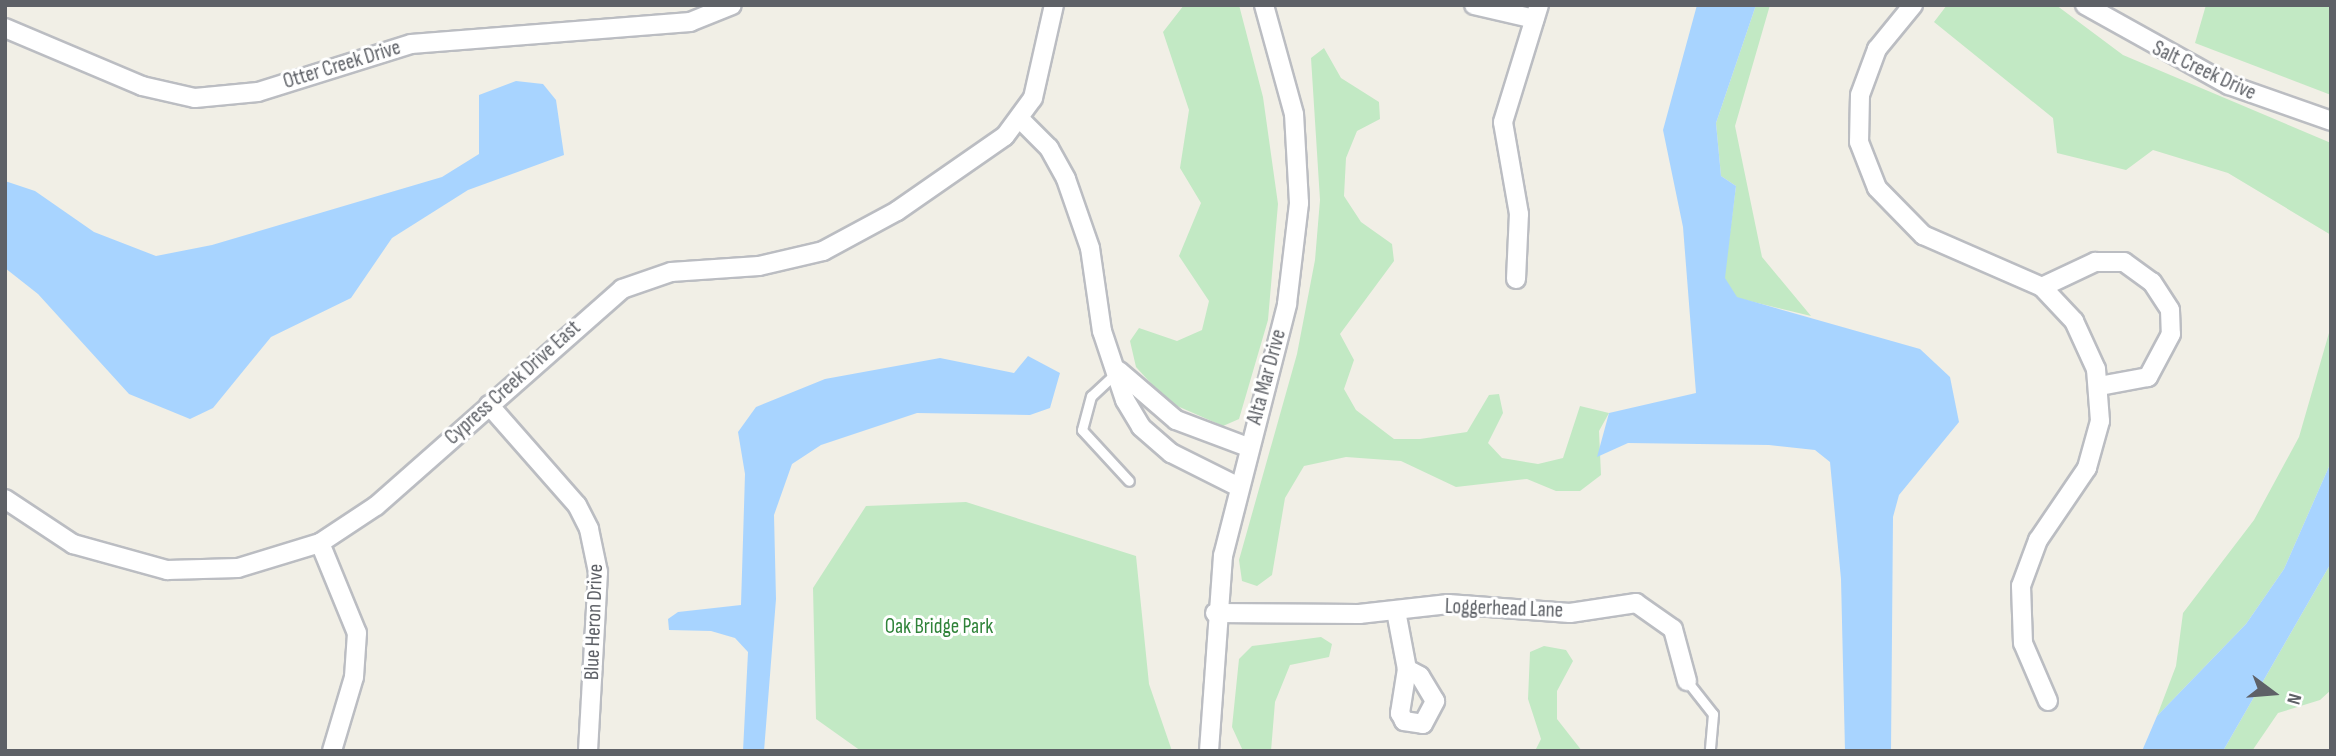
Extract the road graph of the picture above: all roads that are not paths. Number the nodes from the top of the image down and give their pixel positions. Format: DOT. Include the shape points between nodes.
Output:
graph roads {
  1 [pos="732,5"];
  2 [pos="1054,5"];
  3 [pos="1264,5"];
  4 [pos="1474,5"];
  5 [pos="1913,5"];
  6 [pos="2085,5"];
  7 [pos="1536,12"];
  8 [pos="5,28"];
  9 [pos="1020,120"];
  10 [pos="2331,121"];
  11 [pos="1516,279"];
  12 [pos="2042,287"];
  13 [pos="1119,371"];
  14 [pos="2099,386"];
  15 [pos="489,405"];
  16 [pos="1248,446"];
  17 [pos="1129,481"];
  18 [pos="1237,486"];
  19 [pos="5,499"];
  20 [pos="320,543"];
  21 [pos="1396,611"];
  22 [pos="1215,613"];
  23 [pos="1407,669"];
  24 [pos="1687,681"];
  25 [pos="2048,701"];
  26 [pos="332,751"];
  27 [pos="588,751"];
  28 [pos="1209,751"];
  29 [pos="1710,751"];
  1 -- 8 [label="street, Otter Creek Drive" via="690,22 411,44 258,92 195,98 142,86"];
  2 -- 9 [label="street" via="1042,73"];
  3 -- 16 [label="street, Alta Mar Drive" via="1293,114 1299,203 1287,304"];
  4 -- 7 [label="street"];
  5 -- 12 [label="street" via="1888,33 1865,76 1857,117 1866,166 1884,199 1923,235"];
  6 -- 10 [label="street, Salt Creek Drive" via="2229,85"];
  7 -- 11 [label="street" via="1502,136 1519,214"];
  9 -- 13 [label="street" via="1049,148 1066,179 1090,248 1102,331"];
  9 -- 15 [label="street, Cypress Creek Drive East" via="897,211 823,251 759,266 671,272 622,289"];
  12 -- 14 [label="street" via="2087,344"];
  12 -- 14 [label="street" via="2095,262 2124,262 2152,282 2170,310 2171,334 2148,377"];
  13 -- 16 [label="street" via="1176,420"];
  13 -- 17 [label="lane" via="1091,396 1082,430"];
  13 -- 18 [label="street" via="1117,383 1141,427 1171,453"];
  14 -- 25 [label="street" via="2100,421 2087,468 2038,540 2021,586 2023,643"];
  15 -- 20 [label="street, Cypress Creek Drive East" via="376,506"];
  15 -- 27 [label="street, Blue Heron Drive" via="577,505 589,529 598,572"];
  16 -- 18 [label="street, Alta Mar Drive"];
  18 -- 22 [label="street, Alta Mar Drive"];
  19 -- 20 [label="street, Cypress Creek Drive East" via="73,544 167,570 238,568"];
  20 -- 26 [label="street" via="357,633 354,677"];
  21 -- 22 [label="street, Loggerhead Lane"];
  21 -- 23 [label="street"];
  21 -- 24 [label="street, Loggerhead Lane" via="1448,604 1570,613 1636,603 1673,629"];
  22 -- 28 [label="street, Alta Mar Drive"];
  24 -- 29 [label="lane" via="1713,714"];
}
